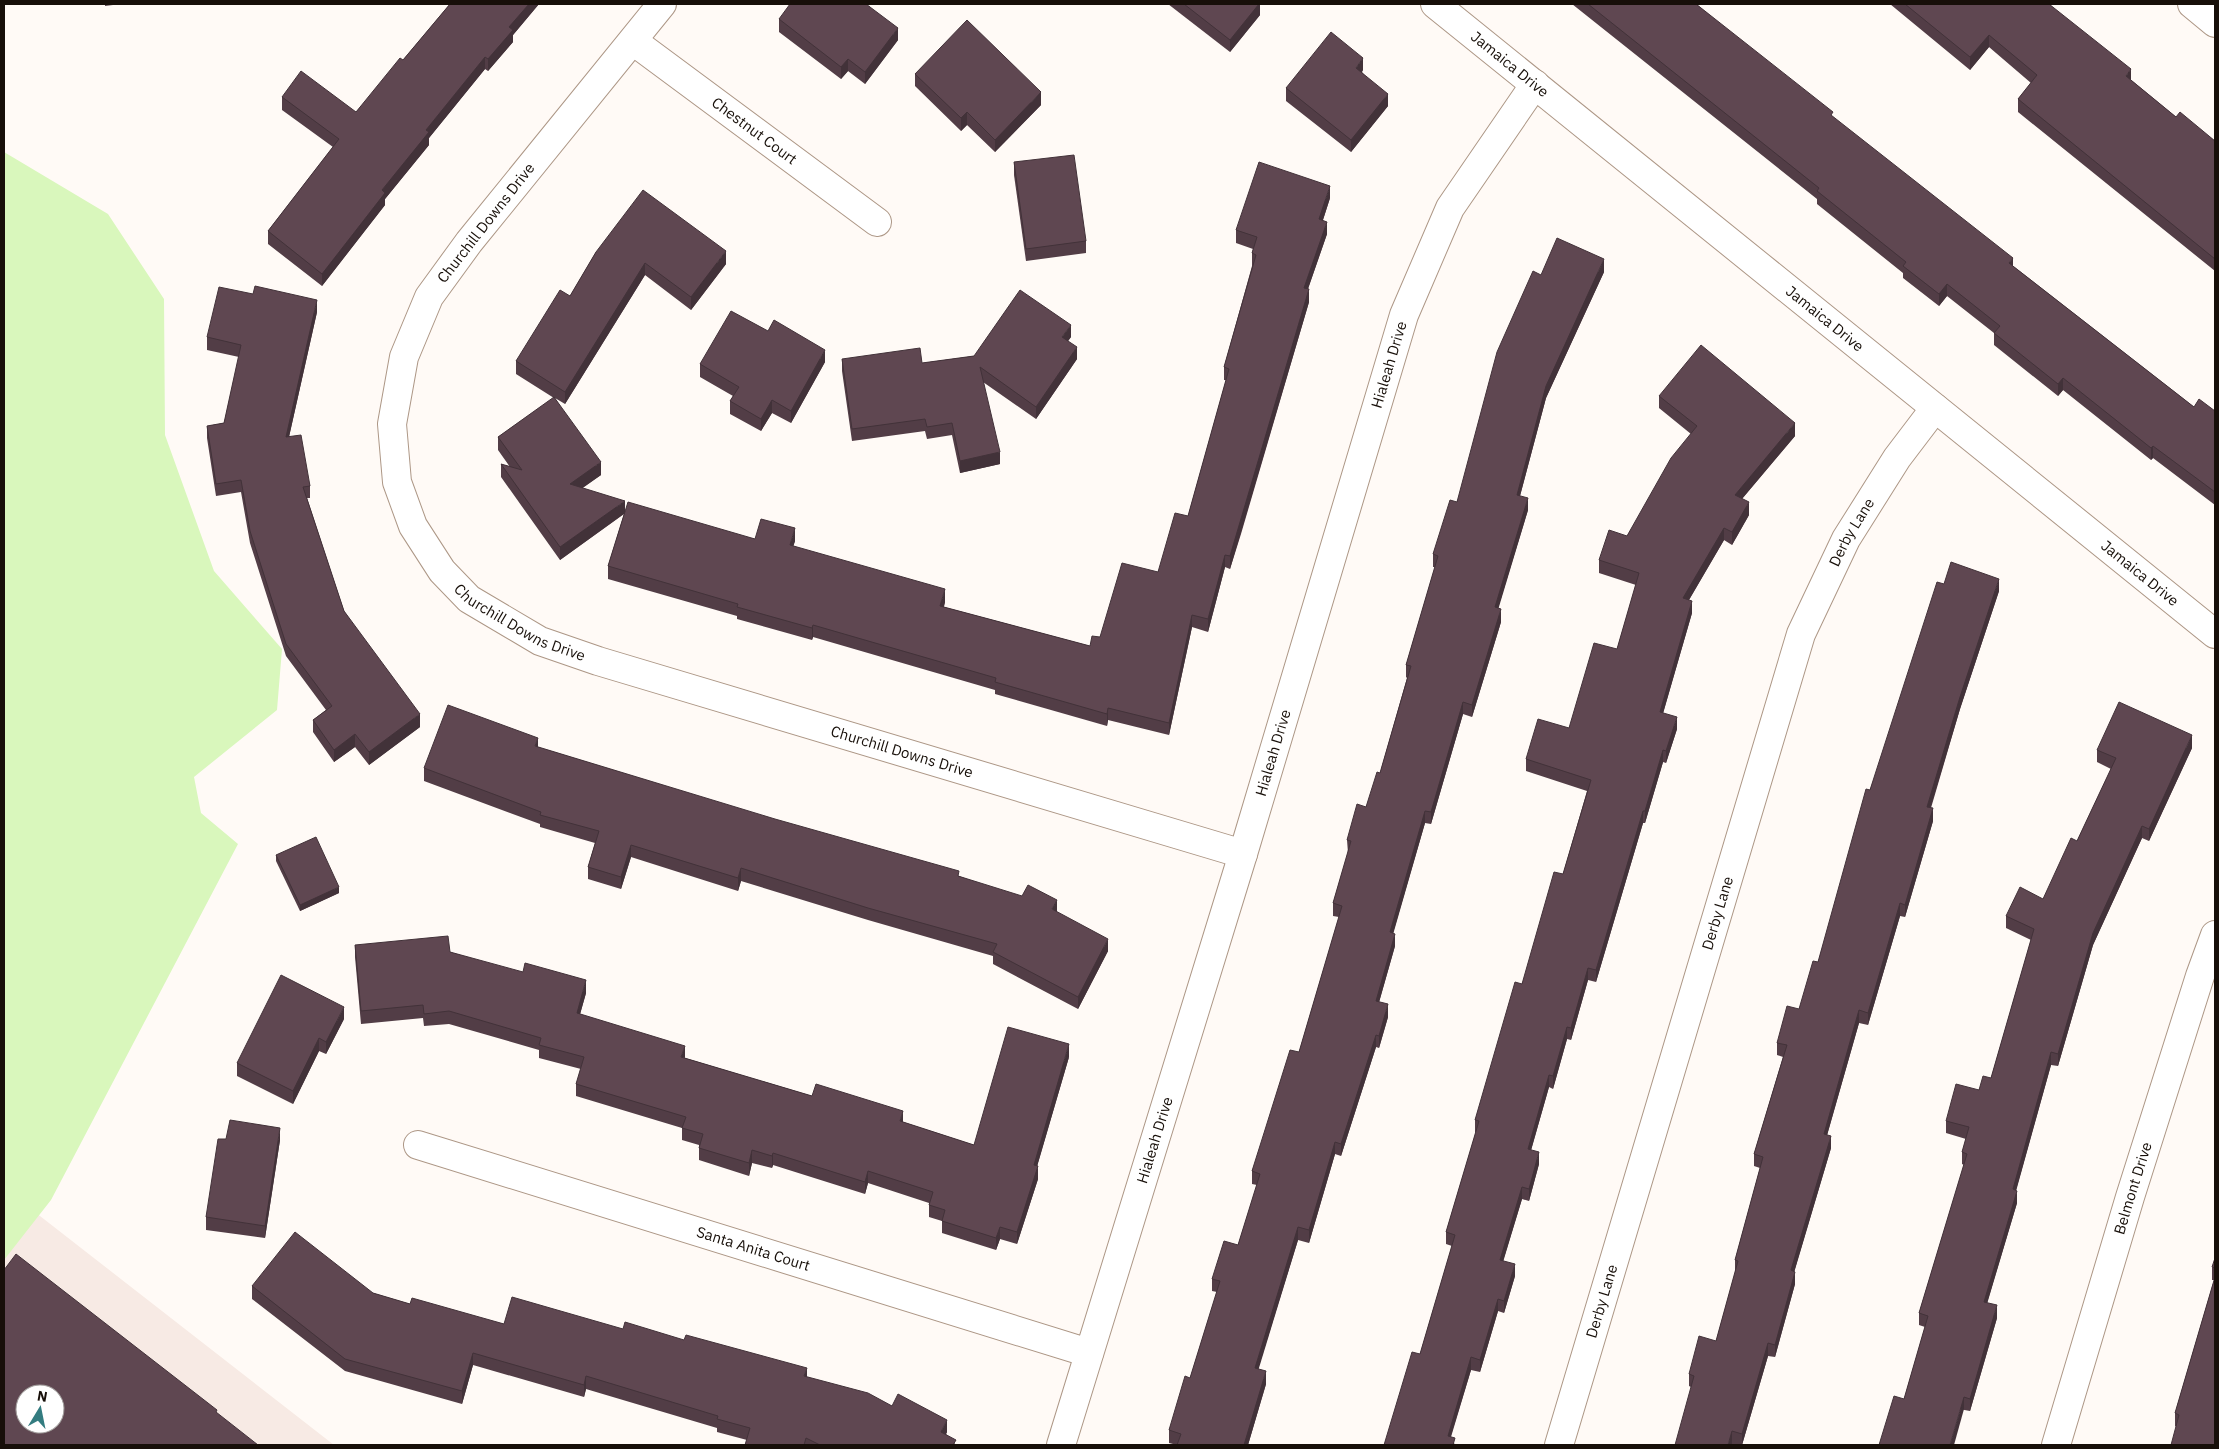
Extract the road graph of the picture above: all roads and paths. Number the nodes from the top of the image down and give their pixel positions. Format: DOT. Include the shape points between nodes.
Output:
graph roads {
  1 [pos="662,4"];
  2 [pos="1435,4"];
  3 [pos="2192,4"];
  4 [pos="2215,23"];
  5 [pos="633,40"];
  6 [pos="1535,84"];
  7 [pos="877,222"];
  8 [pos="1936,408"];
  9 [pos="2215,634"];
  10 [pos="1243,854"];
  11 [pos="2215,935"];
  12 [pos="418,1145"];
  13 [pos="1089,1352"];
  14 [pos="1061,1445"];
  15 [pos="1558,1445"];
  16 [pos="2056,1445"];
  1 -- 5 [label="street, Churchill Downs Drive"];
  2 -- 6 [label="street, Jamaica Drive"];
  3 -- 4 [label="street"];
  5 -- 7 [label="street, Chestnut Court"];
  5 -- 10 [label="street, Churchill Downs Drive" via="428,296 404,357 392,424 397,482 413,526 442,571 469,599 540,641"];
  6 -- 8 [label="street, Jamaica Drive"];
  6 -- 10 [label="street, Hialeah Drive" via="1450,208 1404,315"];
  8 -- 9 [label="street, Jamaica Drive"];
  8 -- 15 [label="street, Derby Lane" via="1897,458 1846,539 1801,634"];
  10 -- 13 [label="street, Hialeah Drive"];
  11 -- 16 [label="street, Belmont Drive" via="2133,1188"];
  12 -- 13 [label="street, Santa Anita Court"];
  13 -- 14 [label="street, Hialeah Drive"];
}
